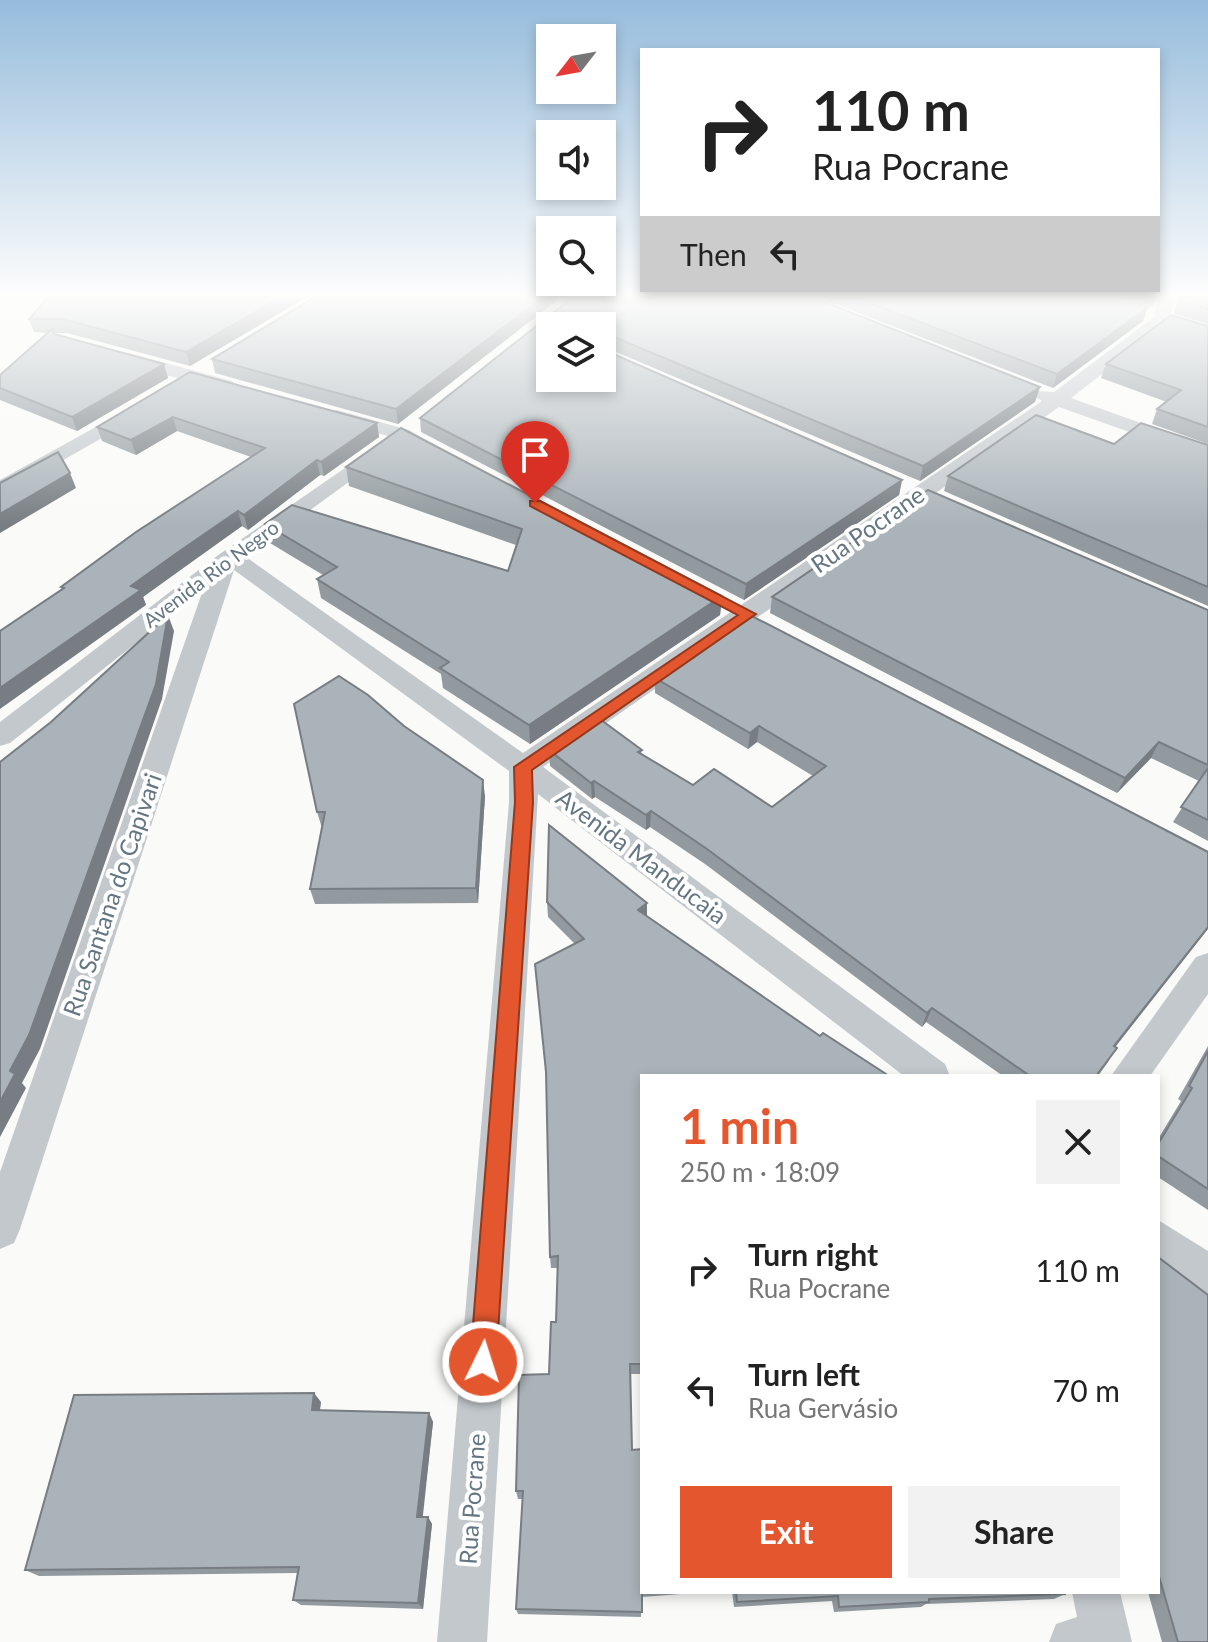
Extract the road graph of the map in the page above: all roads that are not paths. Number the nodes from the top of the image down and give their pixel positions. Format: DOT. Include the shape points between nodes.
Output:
graph roads {
  1 [pos="182,374"];
  2 [pos="199,374"];
  3 [pos="1088,374"];
  4 [pos="194,377"];
  5 [pos="1027,388"];
  6 [pos="238,389"];
  7 [pos="1057,400"];
  8 [pos="313,410"];
  9 [pos="425,416"];
  10 [pos="402,434"];
  11 [pos="1208,454"];
  12 [pos="457,463"];
  13 [pos="891,481"];
  14 [pos="0,489"];
  15 [pos="920,494"];
  16 [pos="949,506"];
  17 [pos="228,559"];
  18 [pos="721,600"];
  19 [pos="749,614"];
  20 [pos="776,629"];
  21 [pos="0,736"];
  22 [pos="523,767"];
  23 [pos="1208,967"];
  24 [pos="929,1074"];
  25 [pos="1130,1074"];
  26 [pos="0,1229"];
  27 [pos="1160,1241"];
  28 [pos="1208,1276"];
  29 [pos="1096,1594"];
  30 [pos="1096,1641"];
  31 [pos="462,1642"];
  1 -- 4 [label="street"];
  2 -- 4 [label="street"];
  3 -- 7 [label="street, Rua Pocrane"];
  4 -- 6 [label="street"];
  4 -- 14 [label="street"];
  5 -- 7 [label="street"];
  7 -- 11 [label="street"];
  7 -- 15 [label="street, Rua Pocrane"];
  8 -- 10 [label="street"];
  9 -- 10 [label="street, Avenida Rio Negro"];
  10 -- 12 [label="street"];
  10 -- 17 [label="street, Avenida Rio Negro"];
  13 -- 15 [label="street"];
  15 -- 16 [label="street"];
  15 -- 19 [label="street, Rua Pocrane"];
  17 -- 21 [label="street, Avenida Rio Negro"];
  17 -- 22 [label="street, Avenida Manducaia"];
  17 -- 26 [label="street, Rua Santana do Capivari"];
  18 -- 19 [label="street"];
  19 -- 20 [label="street"];
  19 -- 22 [label="street, Rua Pocrane"];
  22 -- 24 [label="street, Avenida Manducaia"];
  22 -- 31 [label="street, Rua Pocrane"];
  23 -- 25 [label="street"];
  27 -- 28 [label="street"];
  29 -- 30 [label="street"];
}
